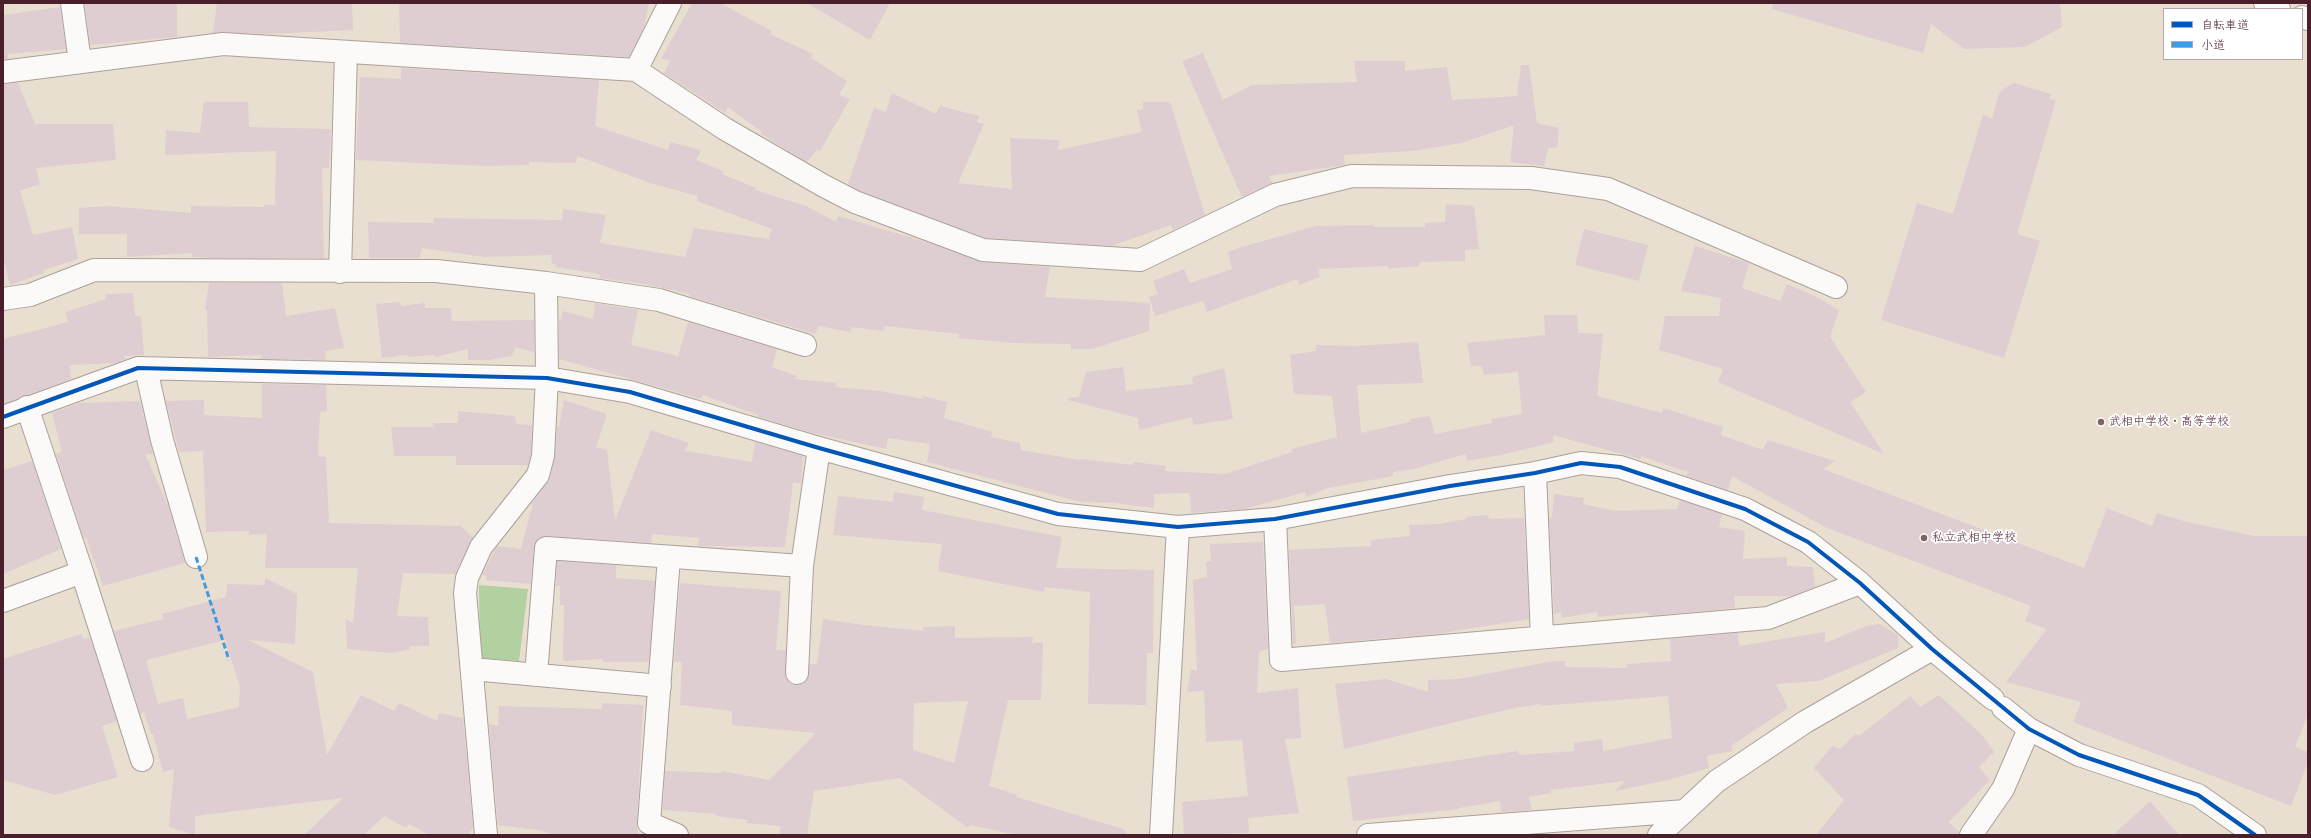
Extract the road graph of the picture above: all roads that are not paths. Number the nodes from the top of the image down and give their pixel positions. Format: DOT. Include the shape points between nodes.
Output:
graph roads {
  1 [pos="72,3"];
  2 [pos="670,3"];
  3 [pos="2265,3"];
  4 [pos="2277,8"];
  5 [pos="346,52"];
  6 [pos="80,62"];
  7 [pos="636,70"];
  8 [pos="3,72"];
  9 [pos="340,272"];
  10 [pos="546,283"];
  11 [pos="1836,287"];
  12 [pos="3,299"];
  13 [pos="805,345"];
  14 [pos="146,369"];
  15 [pos="547,378"];
  16 [pos="27,407"];
  17 [pos="3,417"];
  18 [pos="819,448"];
  19 [pos="1535,473"];
  20 [pos="1275,519"];
  21 [pos="1178,527"];
  22 [pos="196,557"];
  23 [pos="669,557"];
  24 [pos="802,566"];
  25 [pos="82,572"];
  26 [pos="1860,583"];
  27 [pos="3,601"];
  28 [pos="1542,637"];
  29 [pos="1932,649"];
  30 [pos="472,669"];
  31 [pos="797,673"];
  32 [pos="536,675"];
  33 [pos="660,686"];
  34 [pos="2029,729"];
  35 [pos="142,760"];
  36 [pos="1684,812"];
  37 [pos="486,835"];
  38 [pos="677,835"];
  39 [pos="1161,835"];
  40 [pos="1368,835"];
  41 [pos="1659,835"];
  42 [pos="1971,835"];
  43 [pos="2256,835"];
  1 -- 6 [label="street"];
  2 -- 7 [label="street"];
  3 -- 4 [label="street"];
  5 -- 6 [label="street" via="223,44"];
  5 -- 7 [label="street"];
  5 -- 9 [label="street"];
  6 -- 8 [label="street"];
  7 -- 11 [label="street" via="725,129 855,202 983,250 1140,260 1275,195 1352,176 1531,178 1608,189"];
  9 -- 10 [label="street" via="436,271"];
  9 -- 12 [label="street" via="94,270 30,295"];
  10 -- 13 [label="street" via="659,300"];
  10 -- 15 [label="street"];
  14 -- 15 [label="street"];
  14 -- 16 [label="street" via="138,368"];
  14 -- 22 [label="street" via="162,440"];
  15 -- 18 [label="street" via="630,392"];
  15 -- 30 [label="street" via="542,456 538,475 481,547 467,578 465,593"];
  16 -- 17 [label="street"];
  16 -- 25 [label="street"];
  18 -- 21 [label="street" via="1058,514"];
  18 -- 24 [label="street"];
  19 -- 20 [label="street" via="1450,486"];
  19 -- 26 [label="street" via="1581,463 1620,468 1730,504 1808,542"];
  19 -- 28 [label="street"];
  20 -- 21 [label="street"];
  20 -- 28 [label="street" via="1281,660"];
  21 -- 39 [label="street"];
  23 -- 24 [label="street"];
  23 -- 32 [label="street" via="546,548"];
  23 -- 33 [label="street"];
  24 -- 31 [label="street"];
  25 -- 27 [label="street"];
  25 -- 35 [label="street"];
  26 -- 28 [label="street" via="1768,618"];
  26 -- 29 [label="street"];
  29 -- 34 [label="street"];
  29 -- 36 [label="street" via="1805,722 1718,781"];
  30 -- 32 [label="street"];
  30 -- 37 [label="street"];
  32 -- 33 [label="street"];
  33 -- 38 [label="street" via="649,823"];
  34 -- 42 [label="street" via="2003,789"];
  34 -- 43 [label="street" via="2079,755 2198,795"];
  36 -- 40 [label="street"];
  36 -- 41 [label="street"];
}
